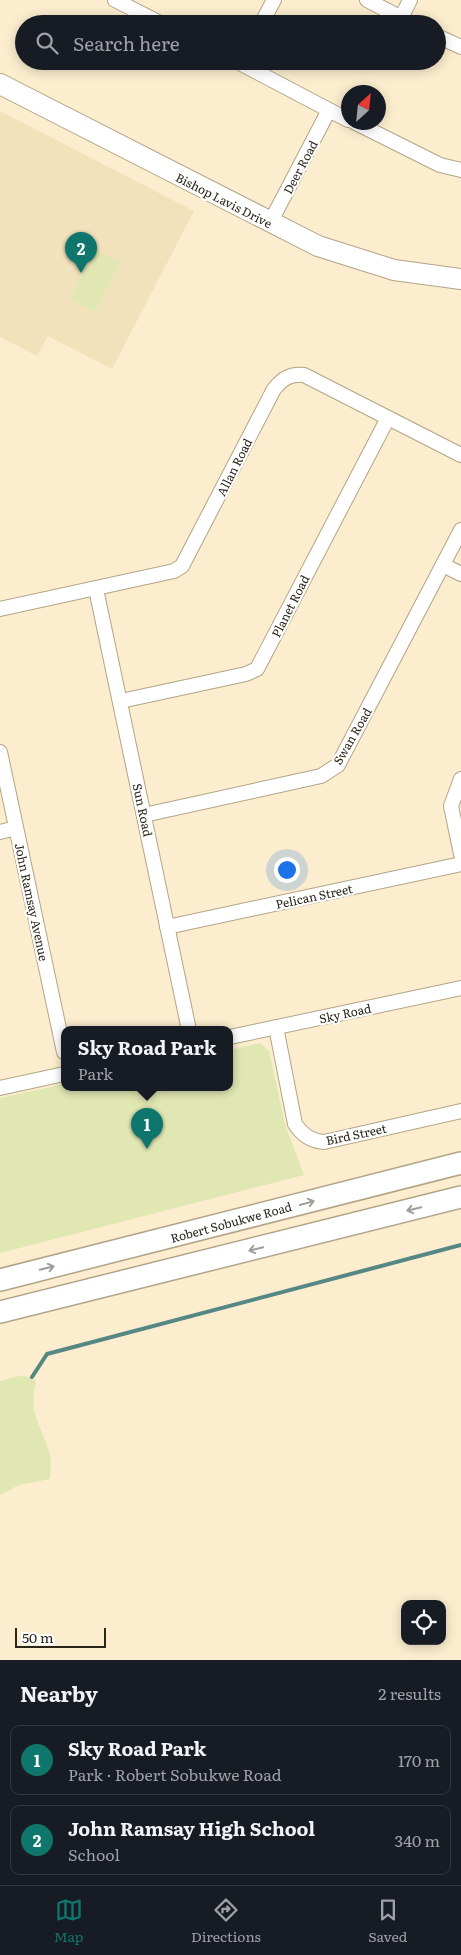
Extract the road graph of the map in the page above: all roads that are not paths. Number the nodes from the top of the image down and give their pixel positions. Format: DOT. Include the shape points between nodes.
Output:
graph roads {
  1 [pos="115,0"];
  2 [pos="274,0"];
  3 [pos="367,0"];
  4 [pos="410,0"];
  5 [pos="144,15"];
  6 [pos="266,15"];
  7 [pos="396,15"];
  8 [pos="408,15"];
  9 [pos="446,40"];
  10 [pos="461,47"];
  11 [pos="255,70"];
  12 [pos="0,84"];
  13 [pos="329,110"];
  14 [pos="341,116"];
  15 [pos="370,130"];
  16 [pos="461,170"];
  17 [pos="270,223"];
  18 [pos="461,279"];
  19 [pos="388,418"];
  20 [pos="461,455"];
  21 [pos="461,530"];
  22 [pos="443,565"];
  23 [pos="461,574"];
  24 [pos="96,589"];
  25 [pos="0,609"];
  26 [pos="120,702"];
  27 [pos="0,752"];
  28 [pos="461,779"];
  29 [pos="144,814"];
  30 [pos="16,828"];
  31 [pos="0,832"];
  32 [pos="461,854"];
  33 [pos="461,864"];
  34 [pos="166,927"];
  35 [pos="461,988"];
  36 [pos="188,1026"];
  37 [pos="276,1027"];
  38 [pos="233,1036"];
  39 [pos="61,1038"];
  40 [pos="61,1075"];
  41 [pos="0,1088"];
  42 [pos="461,1111"];
  43 [pos="461,1163"];
  44 [pos="461,1197"];
  45 [pos="0,1280"];
  46 [pos="0,1312"];
  1 -- 5 [label="street"];
  2 -- 6 [label="street"];
  3 -- 7 [label="street"];
  4 -- 8 [label="street"];
  9 -- 10 [label="street"];
  11 -- 13 [label="street"];
  12 -- 17 [label="street, Bishop Lavis Drive"];
  13 -- 14 [label="street"];
  13 -- 17 [label="street, Deer Road"];
  15 -- 16 [label="street" via="440,166"];
  17 -- 18 [label="street, Bishop Lavis Drive" via="318,246 368,263 422,275"];
  19 -- 20 [label="street, Allan Road"];
  19 -- 24 [label="street, Allan Road" via="304,375 284,378 274,389 182,566 174,571"];
  19 -- 26 [label="street, Planet Road" via="257,669"];
  21 -- 22 [label="street, Swan Road"];
  22 -- 23 [label="street"];
  22 -- 29 [label="street, Swan Road" via="343,758 332,770 316,777"];
  24 -- 25 [label="street, Allan Road"];
  24 -- 26 [label="street, Sun Road"];
  26 -- 29 [label="street, Sun Road"];
  27 -- 30 [label="street, John Ramsay Avenue"];
  28 -- 32 [label="street" via="451,806"];
  29 -- 34 [label="street, Sun Road"];
  30 -- 31 [label="street"];
  30 -- 39 [label="street, John Ramsay Avenue"];
  33 -- 34 [label="street, Pelican Street"];
  34 -- 36 [label="street, Sun Road"];
  35 -- 37 [label="street, Sky Road"];
  37 -- 38 [label="street, Sky Road"];
  37 -- 42 [label="street, Bird Street" via="295,1124 312,1140 324,1142"];
  40 -- 41 [label="street"];
  45 -- 43 [label="main road, Robert Sobukwe Road, one-way"];
  44 -- 46 [label="main road, one-way"];
}
